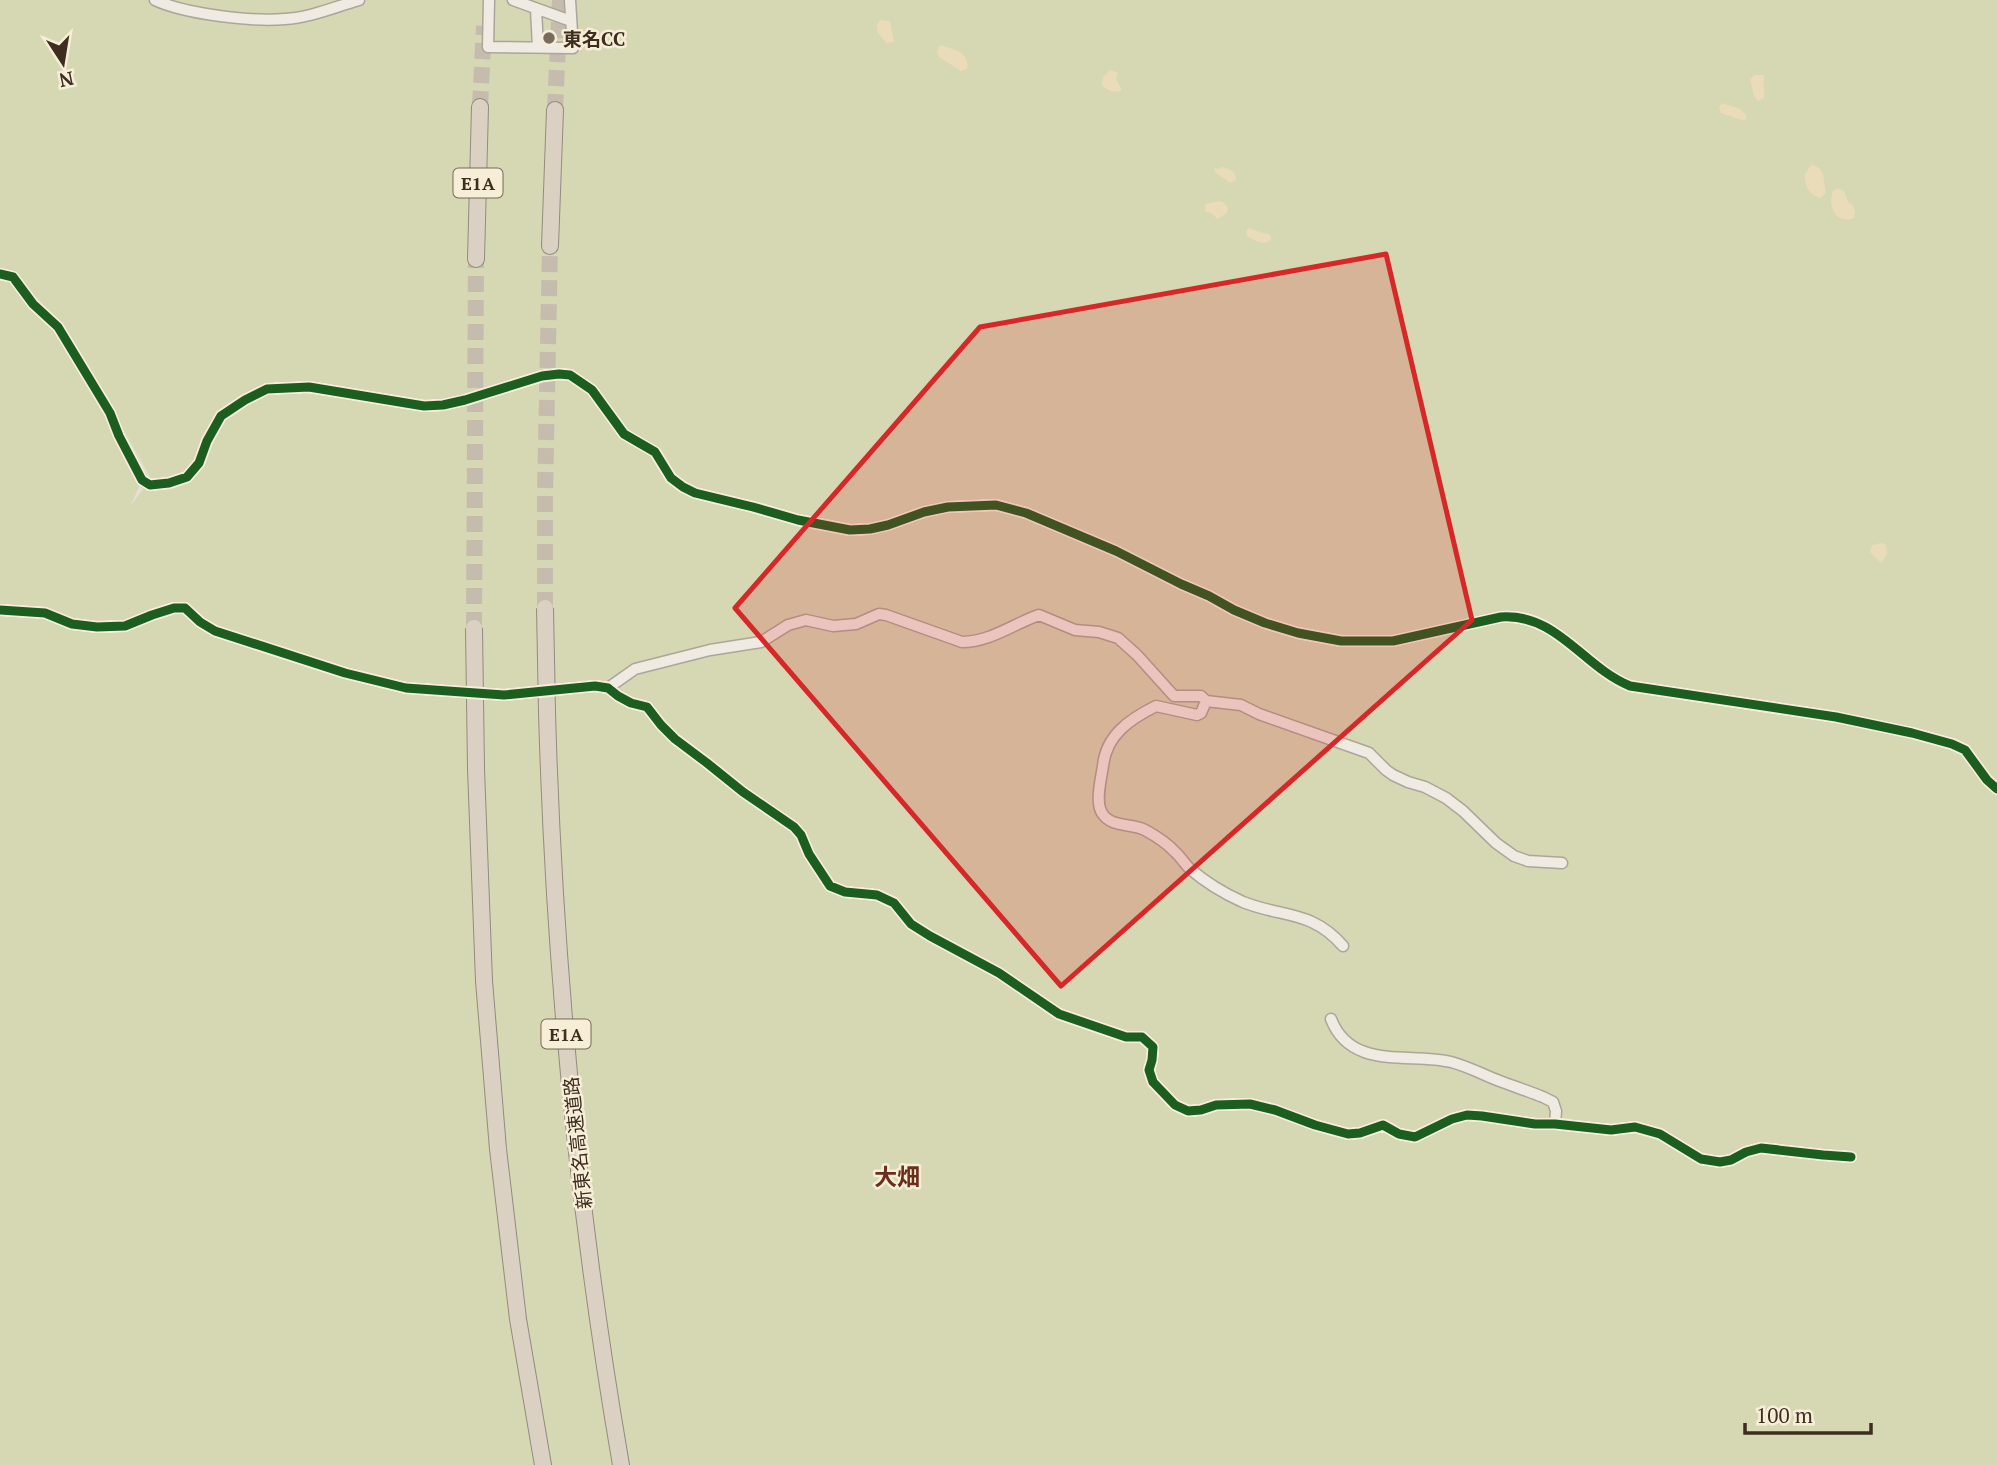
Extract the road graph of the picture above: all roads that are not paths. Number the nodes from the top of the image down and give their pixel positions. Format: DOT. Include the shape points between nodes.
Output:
graph roads {
  1 [pos="155,0"];
  2 [pos="359,0"];
  3 [pos="489,0"];
  4 [pos="513,0"];
  5 [pos="570,0"];
  6 [pos="536,9"];
  7 [pos="571,21"];
  8 [pos="538,47"];
  9 [pos="480,107"];
  10 [pos="555,110"];
  11 [pos="550,246"];
  12 [pos="476,259"];
  13 [pos="0,274"];
  14 [pos="545,608"];
  15 [pos="0,610"];
  16 [pos="474,628"];
  17 [pos="608,688"];
  18 [pos="1206,701"];
  19 [pos="1997,789"];
  20 [pos="1562,863"];
  21 [pos="1343,946"];
  22 [pos="1331,1019"];
  23 [pos="1555,1124"];
  24 [pos="1852,1157"];
  25 [pos="543,1465"];
  26 [pos="621,1465"];
  1 -- 2 [label="street" via="209,14 286,20"];
  3 -- 8 [label="street" via="488,47"];
  4 -- 6 [label="street"];
  5 -- 7 [label="street"];
  6 -- 7 [label="street"];
  6 -- 8 [label="street"];
  7 -- 8 [label="street" via="573,48"];
  9 -- 12 [label="highway, E1A"];
  10 -- 11 [label="highway"];
  13 -- 19 [label="street" via="13,277 58,327 110,413 142,480 150,485 187,477 199,463 221,416 267,389 309,387 443,405 542,376 570,375 592,390 624,434 655,452 671,478 695,493 850,530 870,529 948,507 996,505 1116,551 1265,623 1341,641 1394,641 1516,616 1559,635 1614,680 1630,686 1836,718 1952,744 1965,751"];
  14 -- 26 [label="highway, 新東名高速道路 / E1A, bridge" via="550,800 570,1079 602,1355"];
  15 -- 17 [label="street" via="45,612 72,624 97,627 125,626 185,608 215,631 406,688 504,695"];
  16 -- 25 [label="highway, bridge" via="484,981 518,1319"];
  17 -- 18 [label="street" via="635,669 761,642 806,620 833,626 886,615 973,642 1039,615 1075,630 1118,638 1174,696 1201,696"];
  17 -- 23 [label="street" via="647,707 675,739 794,827 830,887 877,895 894,903 911,924 999,973 1059,1014 1126,1037 1142,1037 1153,1047 1149,1070 1153,1082 1175,1105 1188,1111 1250,1104 1348,1134 1383,1125 1415,1137 1467,1115"];
  18 -- 20 [label="street" via="1241,705 1369,753 1386,771 1446,798 1514,856"];
  18 -- 21 [label="street" via="1197,715 1156,706 1116,733 1103,761 1100,811 1107,819 1161,840 1201,877 1242,902 1318,925"];
  22 -- 23 [label="street" via="1339,1036 1363,1051 1383,1057 1448,1061 1543,1097 1553,1102"];
  23 -- 24 [label="street" via="1611,1130 1635,1127 1660,1134 1701,1159 1720,1162 1762,1147"];
}
